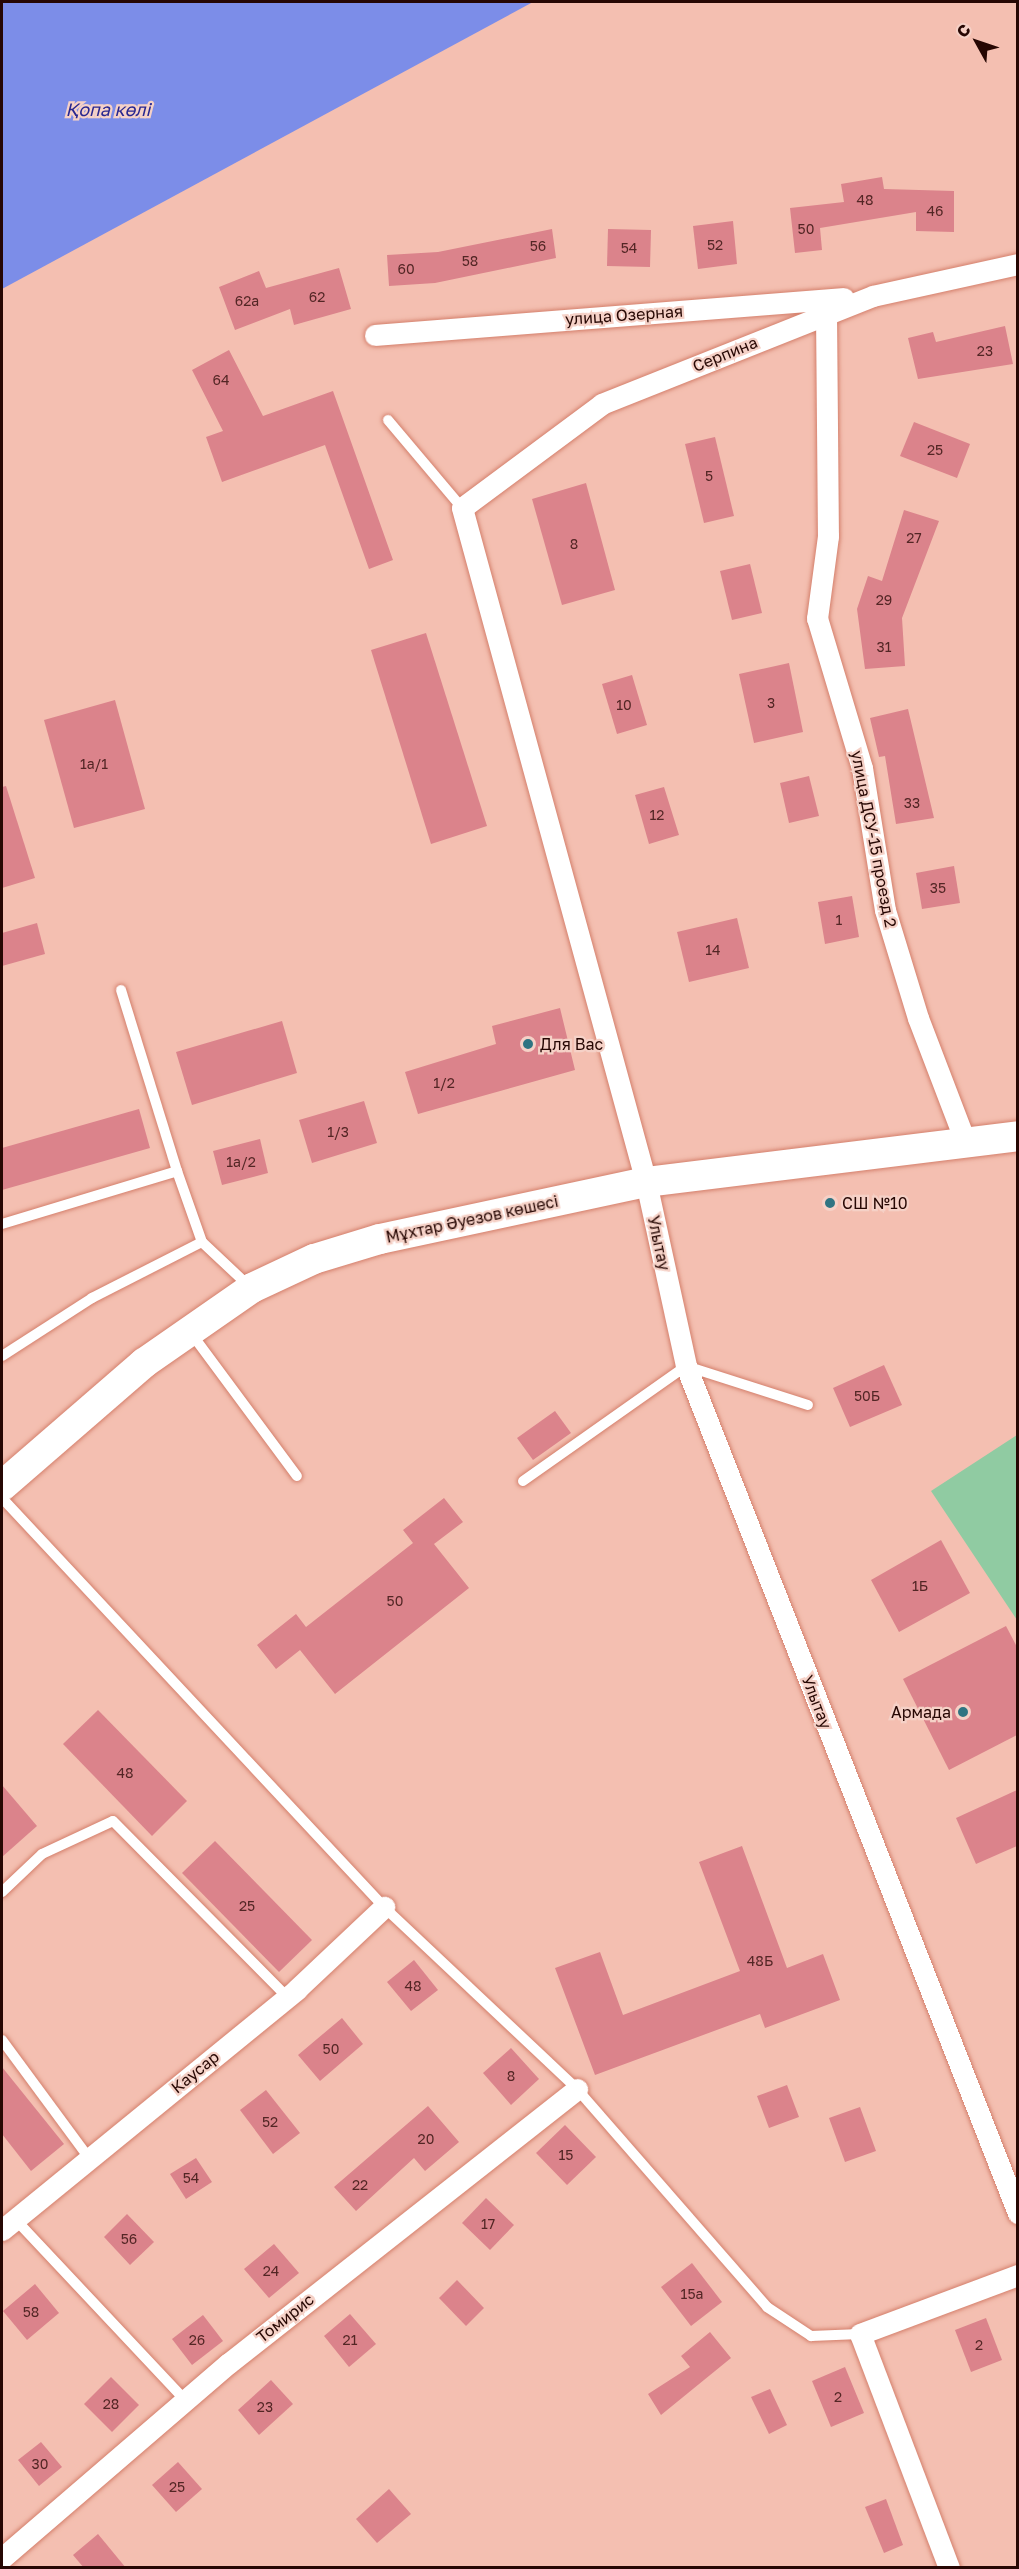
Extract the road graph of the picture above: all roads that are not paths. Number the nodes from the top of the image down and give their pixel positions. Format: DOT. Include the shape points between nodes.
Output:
graph roads {
  1 [pos="1017,264"];
  2 [pos="873,296"];
  3 [pos="826,312"];
  4 [pos="375,335"];
  5 [pos="388,420"];
  6 [pos="462,508"];
  7 [pos="121,990"];
  8 [pos="1017,1136"];
  9 [pos="966,1144"];
  10 [pos="177,1171"];
  11 [pos="646,1182"];
  12 [pos="2,1224"];
  13 [pos="202,1242"];
  14 [pos="252,1288"];
  15 [pos="190,1330"];
  16 [pos="2,1356"];
  17 [pos="687,1366"];
  18 [pos="808,1405"];
  19 [pos="297,1476"];
  20 [pos="523,1481"];
  21 [pos="2,1486"];
  22 [pos="2,1498"];
  23 [pos="2,1892"];
  24 [pos="384,1907"];
  25 [pos="287,1997"];
  26 [pos="2,2040"];
  27 [pos="577,2089"];
  28 [pos="89,2158"];
  29 [pos="1017,2213"];
  30 [pos="8,2224"];
  31 [pos="1017,2275"];
  32 [pos="860,2334"];
  33 [pos="185,2400"];
  34 [pos="2,2558"];
  35 [pos="949,2568"];
  1 -- 2 [label="street, Серпина"];
  2 -- 3 [label="street, Серпина"];
  2 -- 4 [label="street, улица Озерная"];
  3 -- 6 [label="street, Серпина" via="602,404"];
  3 -- 9 [label="street, улица ДСУ-15 проезд 2" via="828,536 817,618 862,768 885,910 918,1018"];
  5 -- 6 [label="lane"];
  6 -- 11 [label="street"];
  7 -- 10 [label="lane"];
  8 -- 9 [label="main road, Мұхтар Әуезов көшесі"];
  9 -- 11 [label="main road, Мұхтар Әуезов көшесі"];
  10 -- 12 [label="lane"];
  10 -- 13 [label="lane"];
  11 -- 14 [label="main road, Мұхтар Әуезов көшесі" via="380,1239 314,1259"];
  11 -- 17 [label="street, Улытау"];
  13 -- 14 [label="lane"];
  13 -- 16 [label="lane" via="92,1298"];
  14 -- 15 [label="main road, Мұхтар Әуезов көшесі"];
  15 -- 19 [label="lane"];
  15 -- 21 [label="main road, Мұхтар Әуезов көшесі"];
  17 -- 18 [label="lane"];
  17 -- 20 [label="lane"];
  17 -- 29 [label="street, Улытау"];
  22 -- 24 [label="lane"];
  23 -- 25 [label="lane" via="42,1854 113,1821"];
  24 -- 25 [label="street, Каусар"];
  24 -- 27 [label="lane"];
  25 -- 28 [label="street, Каусар"];
  26 -- 28 [label="lane"];
  27 -- 32 [label="lane" via="787,2324 811,2336"];
  27 -- 33 [label="street, Томирис"];
  28 -- 30 [label="street, Каусар"];
  30 -- 33 [label="lane"];
  31 -- 32 [label="street"];
  32 -- 35 [label="street"];
  33 -- 34 [label="street, Томирис"];
}
